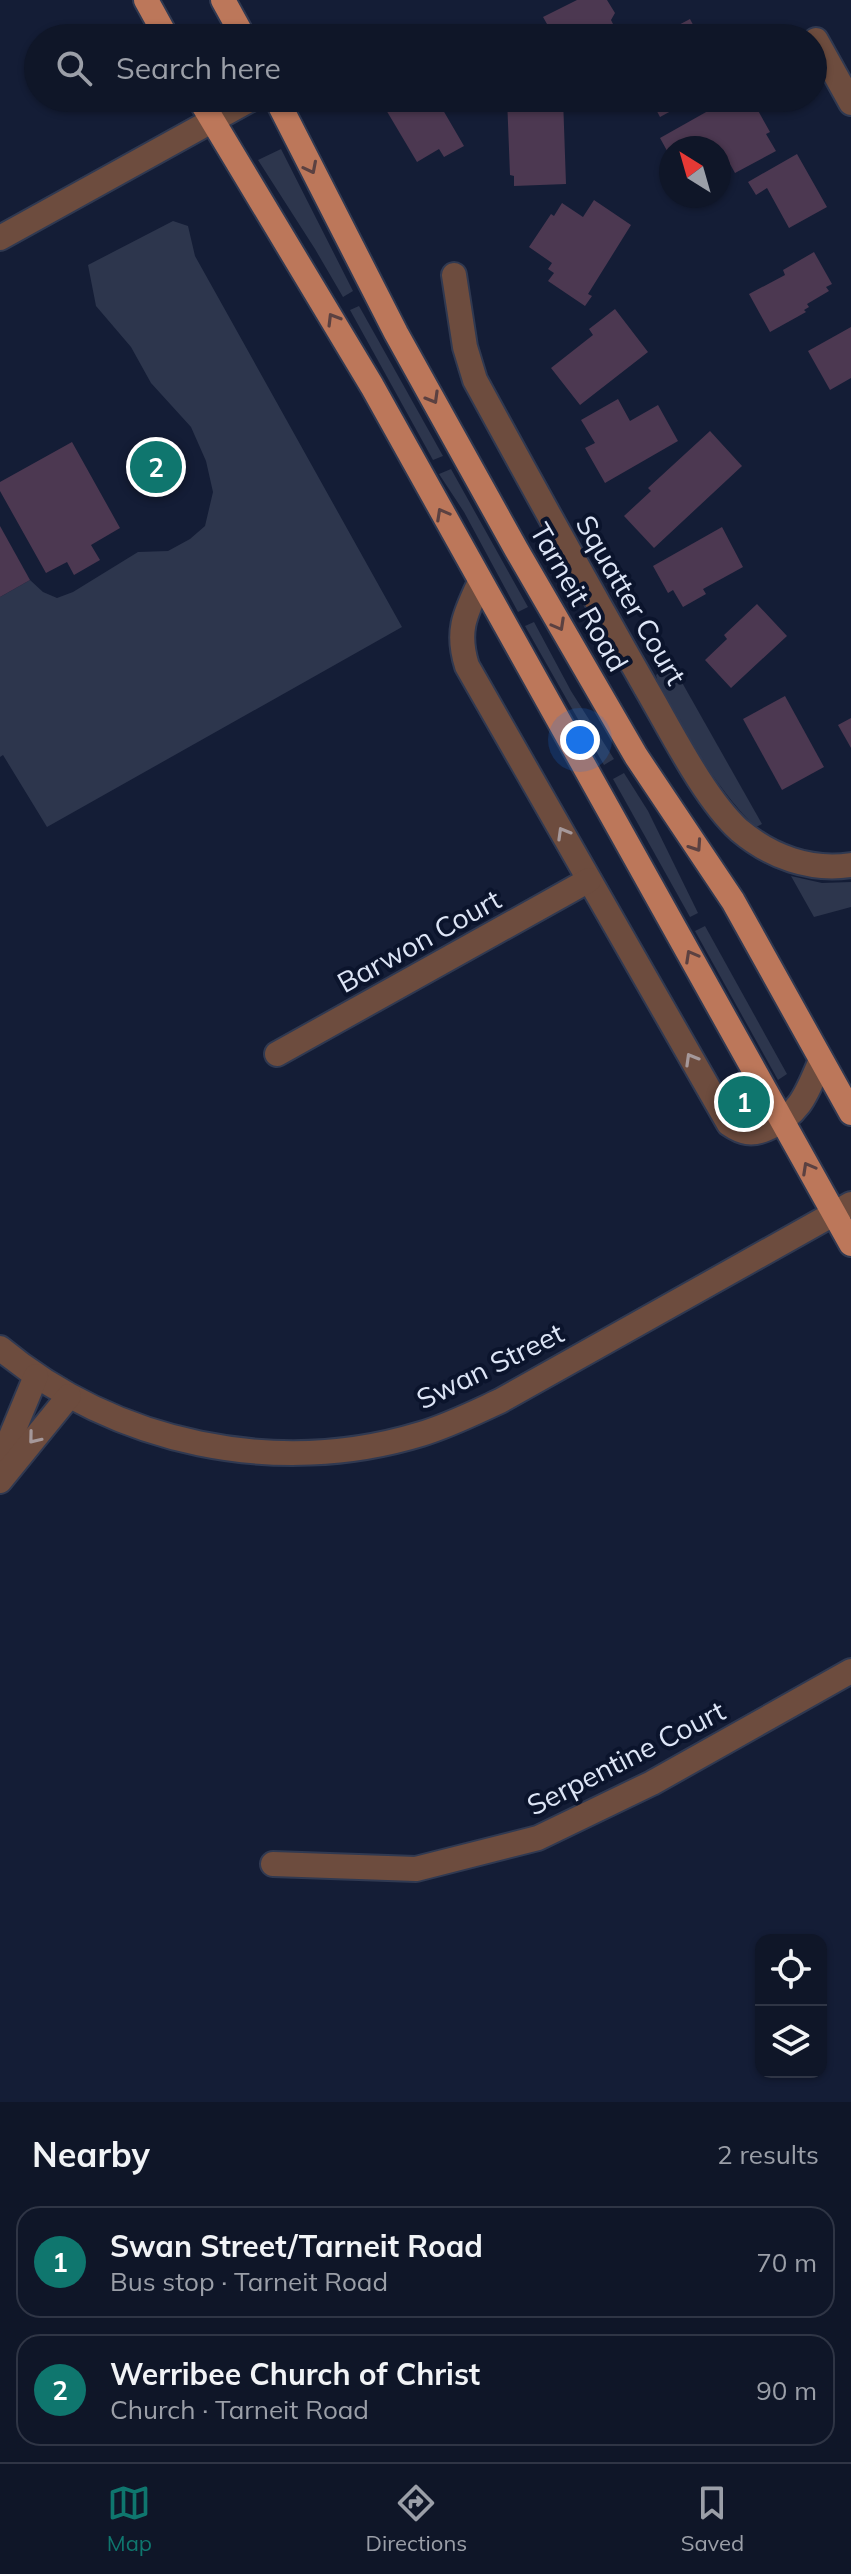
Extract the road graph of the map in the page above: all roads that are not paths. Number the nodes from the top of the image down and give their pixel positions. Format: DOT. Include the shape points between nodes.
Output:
graph roads {
  1 [pos="146,0"];
  2 [pos="223,0"];
  3 [pos="159,24"];
  4 [pos="236,24"];
  5 [pos="827,60"];
  6 [pos="851,103"];
  7 [pos="207,112"];
  8 [pos="228,112"];
  9 [pos="283,112"];
  10 [pos="212,121"];
  11 [pos="0,238"];
  12 [pos="454,275"];
  13 [pos="480,582"];
  14 [pos="851,865"];
  15 [pos="589,880"];
  16 [pos="277,1054"];
  17 [pos="821,1060"];
  18 [pos="851,1113"];
  19 [pos="783,1122"];
  20 [pos="842,1209"];
  21 [pos="851,1244"];
  22 [pos="0,1348"];
  23 [pos="36,1376"];
  24 [pos="69,1396"];
  25 [pos="0,1463"];
  26 [pos="0,1481"];
  27 [pos="851,1671"];
  28 [pos="273,1864"];
  1 -- 3 [label="main road"];
  2 -- 4 [label="main road"];
  5 -- 6 [label="street"];
  7 -- 10 [label="main road"];
  8 -- 10 [label="street"];
  9 -- 17 [label="main road, Tarneit Road, one-way" via="396,333 516,549 636,756 733,901"];
  10 -- 11 [label="street"];
  13 -- 10 [label="main road, one-way" via="359,363"];
  12 -- 14 [label="street, Squatter Court" via="475,380 706,787 736,827 777,855 810,866"];
  15 -- 13 [label="street, one-way" via="467,666 460,637"];
  19 -- 13 [label="main road, one-way"];
  15 -- 16 [label="street, Barwon Court"];
  19 -- 15 [label="street, one-way" via="758,1133 740,1132 729,1124"];
  17 -- 18 [label="main road, Tarneit Road"];
  17 -- 19 [label="street" via="796,1111"];
  20 -- 19 [label="main road, one-way"];
  20 -- 21 [label="main road"];
  20 -- 24 [label="street, Swan Street" via="500,1401 387,1443 300,1452 220,1449 152,1433"];
  22 -- 23 [label="street, Swan Street"];
  23 -- 24 [label="street, Swan Street"];
  23 -- 25 [label="street"];
  24 -- 26 [label="street, one-way"];
  27 -- 28 [label="street, Serpentine Court" via="652,1783 538,1838 416,1869"];
}
